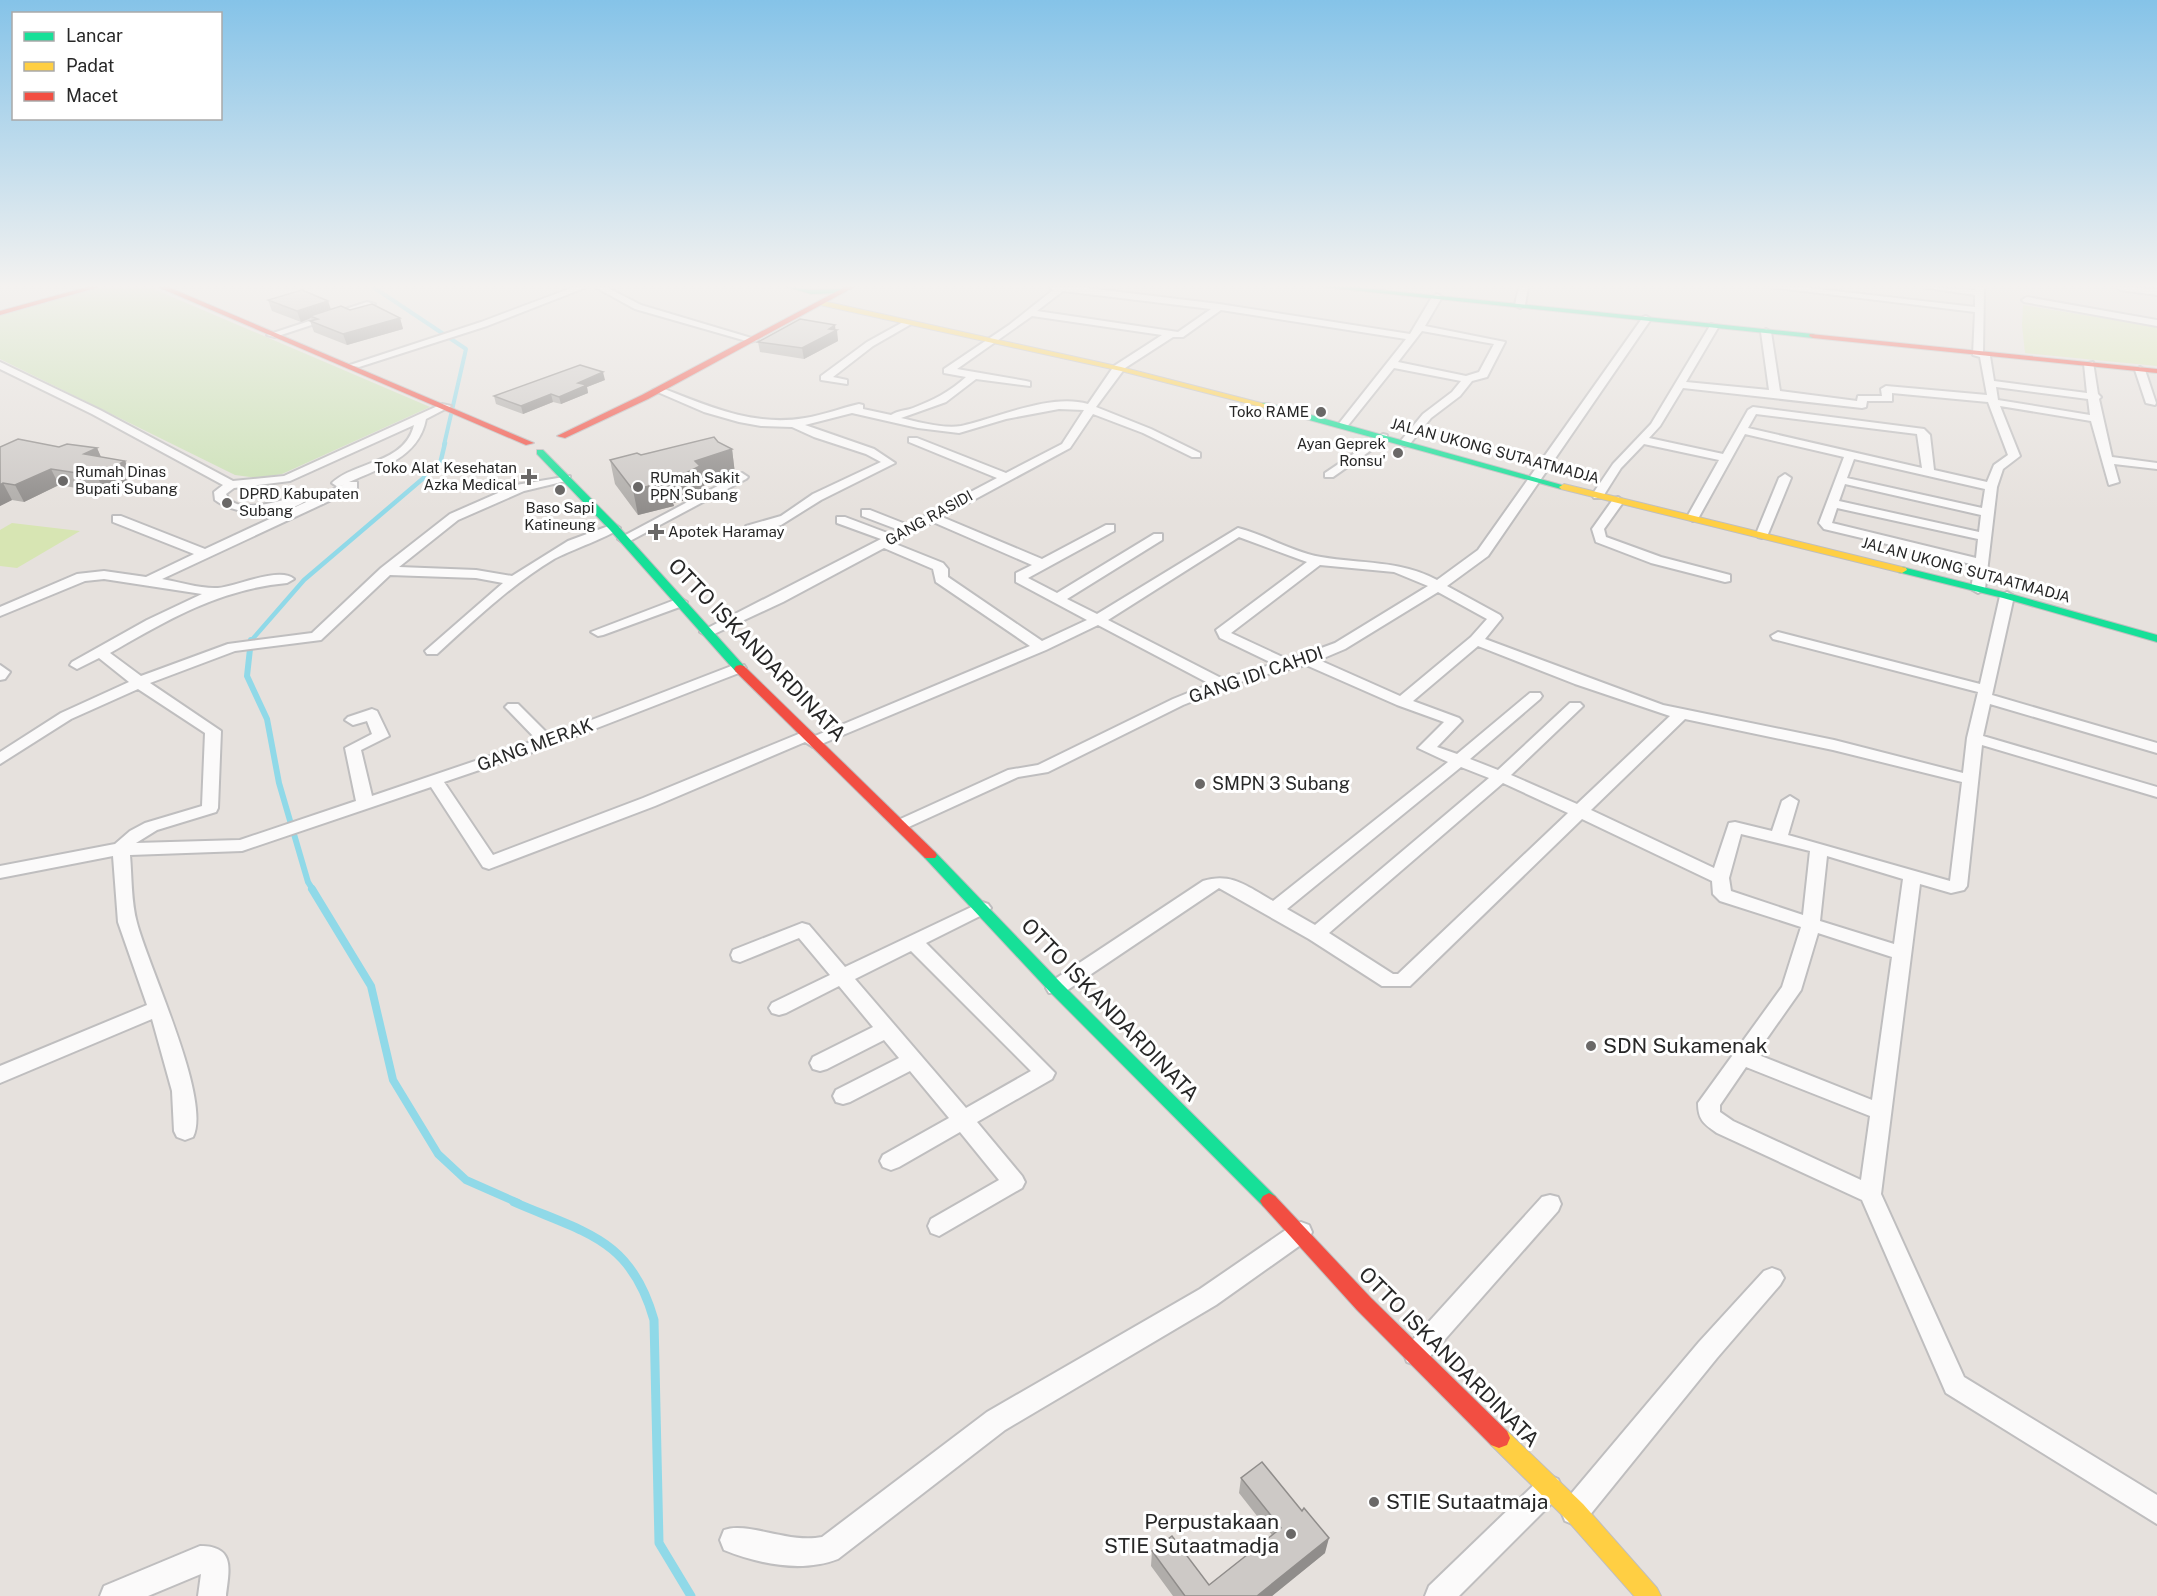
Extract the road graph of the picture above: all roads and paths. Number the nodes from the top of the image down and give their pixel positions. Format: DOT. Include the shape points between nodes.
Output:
graph roads {
  1 [pos="345,361"];
  2 [pos="365,361"];
  3 [pos="712,361"];
  4 [pos="847,361"];
  5 [pos="961,361"];
  6 [pos="1085,361"];
  7 [pos="1131,361"];
  8 [pos="1393,361"];
  9 [pos="1490,361"];
  10 [pos="1617,361"];
  11 [pos="1692,361"];
  12 [pos="1770,361"];
  13 [pos="1984,361"];
  14 [pos="2059,361"];
  15 [pos="1391,364"];
  16 [pos="2089,364"];
  17 [pos="0,365"];
  18 [pos="355,365"];
  19 [pos="1120,369"];
  20 [pos="2140,370"];
  21 [pos="2157,371"];
  22 [pos="973,376"];
  23 [pos="1468,379"];
  24 [pos="843,382"];
  25 [pos="1989,383"];
  26 [pos="1026,384"];
  27 [pos="1678,384"];
  28 [pos="658,390"];
  29 [pos="1775,394"];
  30 [pos="2096,397"];
  31 [pos="1993,400"];
  32 [pos="2151,403"];
  33 [pos="446,406"];
  34 [pos="1091,407"];
  35 [pos="421,419"];
  36 [pos="892,419"];
  37 [pos="2096,419"];
  38 [pos="795,424"];
  39 [pos="1342,426"];
  40 [pos="1742,430"];
  41 [pos="552,436"];
  42 [pos="1383,438"];
  43 [pos="913,440"];
  44 [pos="1641,441"];
  45 [pos="1405,443"];
  46 [pos="535,448"];
  47 [pos="1196,455"];
  48 [pos="1850,455"];
  49 [pos="1726,458"];
  50 [pos="2106,460"];
  51 [pos="2157,466"];
  52 [pos="1928,473"];
  53 [pos="1329,474"];
  54 [pos="742,477"];
  55 [pos="1006,477"];
  56 [pos="566,478"];
  57 [pos="1785,478"];
  58 [pos="278,480"];
  59 [pos="1535,480"];
  60 [pos="1841,480"];
  61 [pos="2113,482"];
  62 [pos="231,485"];
  63 [pos="353,485"];
  64 [pos="1991,487"];
  65 [pos="1598,495"];
  66 [pos="307,496"];
  67 [pos="1618,501"];
  68 [pos="1832,503"];
  69 [pos="866,513"];
  70 [pos="1987,513"];
  71 [pos="930,516"];
  72 [pos="1693,517"];
  73 [pos="117,519"];
  74 [pos="841,519"];
  75 [pos="1110,528"];
  76 [pos="750,529"];
  77 [pos="908,529"];
  78 [pos="619,533"];
  79 [pos="1762,534"];
  80 [pos="1158,537"];
  81 [pos="1985,537"];
  82 [pos="887,541"];
  83 [pos="205,554"];
  84 [pos="1317,561"];
  85 [pos="1982,563"];
  86 [pos="1042,564"];
  87 [pos="386,571"];
  88 [pos="1725,578"];
  89 [pos="286,579"];
  90 [pos="148,581"];
  91 [pos="516,581"];
  92 [pos="1439,585"];
  93 [pos="1978,589"];
  94 [pos="220,592"];
  95 [pos="2007,596"];
  96 [pos="1057,599"];
  97 [pos="680,602"];
  98 [pos="0,612"];
  99 [pos="1096,621"];
  100 [pos="598,632"];
  101 [pos="707,632"];
  102 [pos="1778,636"];
  103 [pos="2157,639"];
  104 [pos="1476,640"];
  105 [pos="1041,647"];
  106 [pos="432,651"];
  107 [pos="100,652"];
  108 [pos="1307,660"];
  109 [pos="77,665"];
  110 [pos="1288,665"];
  111 [pos="739,668"];
  112 [pos="0,669"];
  113 [pos="0,676"];
  114 [pos="141,682"];
  115 [pos="1224,685"];
  116 [pos="1985,694"];
  117 [pos="1535,696"];
  118 [pos="1402,702"];
  119 [pos="1575,706"];
  120 [pos="513,707"];
  121 [pos="1680,715"];
  122 [pos="353,720"];
  123 [pos="1975,738"];
  124 [pos="810,739"];
  125 [pos="547,742"];
  126 [pos="2157,748"];
  127 [pos="0,759"];
  128 [pos="1459,761"];
  129 [pos="1500,777"];
  130 [pos="1968,779"];
  131 [pos="435,781"];
  132 [pos="2157,792"];
  133 [pos="1790,801"];
  134 [pos="365,803"];
  135 [pos="1580,811"];
  136 [pos="902,825"];
  137 [pos="1779,837"];
  138 [pos="1819,848"];
  139 [pos="121,849"];
  140 [pos="0,872"];
  141 [pos="1912,876"];
  142 [pos="1720,878"];
  143 [pos="982,908"];
  144 [pos="1275,909"];
  145 [pos="1811,923"];
  146 [pos="1316,933"];
  147 [pos="913,941"];
  148 [pos="1902,952"];
  149 [pos="740,955"];
  150 [pos="841,977"];
  151 [pos="1056,988"];
  152 [pos="159,1008"];
  153 [pos="779,1008"];
  154 [pos="885,1030"];
  155 [pos="1742,1057"];
  156 [pos="912,1061"];
  157 [pos="820,1063"];
  158 [pos="0,1075"];
  159 [pos="843,1096"];
  160 [pos="1881,1112"];
  161 [pos="963,1120"];
  162 [pos="185,1131"];
  163 [pos="891,1161"];
  164 [pos="1869,1194"];
  165 [pos="1550,1204"];
  166 [pos="939,1226"];
  167 [pos="1301,1232"];
  168 [pos="1772,1278"];
  169 [pos="1416,1354"];
  170 [pos="1549,1488"];
  171 [pos="2157,1510"];
  172 [pos="1575,1512"];
  173 [pos="734,1540"];
  174 [pos="114,1596"];
  175 [pos="212,1596"];
  176 [pos="1439,1596"];
  177 [pos="1649,1596"];
  1 -- 18 [label="main road"];
  2 -- 18 [label="street"];
  3 -- 28 [label="main road"];
  4 -- 24 [label="street" via="825,378"];
  5 -- 22 [label="street" via="948,371"];
  6 -- 19 [label="main road, JALAN UKONG SUTAATMADJA"];
  7 -- 19 [label="street, GANG RASIDI"];
  8 -- 15 [label="street"];
  9 -- 23 [label="street" via="1483,375"];
  10 -- 59 [label="street, GANG IDI CAHDI"];
  11 -- 27 [label="street"];
  12 -- 29 [label="street"];
  13 -- 25 [label="street"];
  14 -- 16 [label="main road"];
  15 -- 23 [label="street"];
  15 -- 39 [label="street"];
  16 -- 20 [label="main road"];
  16 -- 30 [label="street"];
  17 -- 62 [label="street"];
  18 -- 33 [label="main road"];
  19 -- 34 [label="street, GANG RASIDI"];
  19 -- 39 [label="main road, JALAN UKONG SUTAATMADJA"];
  20 -- 21 [label="main road"];
  20 -- 32 [label="street"];
  22 -- 26 [label="street"];
  22 -- 36 [label="street" via="942,401"];
  23 -- 45 [label="street" via="1456,394 1427,416"];
  25 -- 30 [label="street"];
  25 -- 31 [label="street"];
  27 -- 29 [label="street"];
  27 -- 44 [label="street" via="1655,426"];
  28 -- 38 [label="street" via="741,420"];
  28 -- 41 [label="main road"];
  29 -- 31 [label="street" via="1862,405 1862,398 1888,399 1885,389"];
  30 -- 37 [label="street"];
  31 -- 37 [label="street"];
  31 -- 64 [label="street" via="2014,456 1998,467"];
  33 -- 35 [label="street"];
  33 -- 46 [label="main road"];
  34 -- 36 [label="street" via="1059,406 1004,416 959,430"];
  34 -- 47 [label="street"];
  34 -- 55 [label="street, GANG RASIDI" via="1066,446"];
  35 -- 58 [label="street"];
  35 -- 66 [label="street" via="421,427 408,446 387,460"];
  36 -- 38 [label="street" via="855,408"];
  37 -- 50 [label="street"];
  38 -- 76 [label="street" via="806,432 889,463 817,497 810,505 771,526"];
  39 -- 42 [label="main road, JALAN UKONG SUTAATMADJA"];
  40 -- 48 [label="street"];
  40 -- 49 [label="street"];
  40 -- 52 [label="street" via="1753,410 1920,431 1924,435"];
  41 -- 46 [label="main road"];
  41 -- 46 [label="main road" via="570,442 564,447"];
  42 -- 45 [label="main road, JALAN UKONG SUTAATMADJA"];
  42 -- 53 [label="street"];
  43 -- 55 [label="street"];
  44 -- 49 [label="street"];
  44 -- 65 [label="street" via="1617,466"];
  45 -- 59 [label="main road, JALAN UKONG SUTAATMADJA"];
  46 -- 56 [label="main road, OTTO ISKANDARDINATA"];
  48 -- 52 [label="street"];
  48 -- 60 [label="street"];
  49 -- 72 [label="street"];
  50 -- 51 [label="street"];
  50 -- 61 [label="street"];
  52 -- 64 [label="street"];
  54 -- 78 [label="street"];
  55 -- 71 [label="street, GANG RASIDI"];
  56 -- 78 [label="main road, OTTO ISKANDARDINATA"];
  56 -- 87 [label="street" via="520,488 460,514"];
  57 -- 79 [label="street"];
  58 -- 62 [label="street"];
  58 -- 66 [label="street"];
  59 -- 65 [label="main road, JALAN UKONG SUTAATMADJA"];
  59 -- 92 [label="street, GANG IDI CAHDI" via="1483,553"];
  60 -- 68 [label="street"];
  60 -- 70 [label="street"];
  62 -- 66 [label="street" via="219,497 244,508 279,506"];
  63 -- 83 [label="street"];
  64 -- 70 [label="street"];
  65 -- 67 [label="main road, JALAN UKONG SUTAATMADJA"];
  67 -- 72 [label="main road, JALAN UKONG SUTAATMADJA"];
  67 -- 88 [label="street" via="1598,529 1600,538 1656,560"];
  68 -- 81 [label="street"];
  68 -- 85 [label="street" via="1825,523 1828,526"];
  69 -- 77 [label="street"];
  70 -- 81 [label="street"];
  71 -- 77 [label="street, GANG RASIDI"];
  71 -- 86 [label="street"];
  72 -- 79 [label="main road, JALAN UKONG SUTAATMADJA"];
  73 -- 83 [label="street"];
  74 -- 82 [label="street"];
  75 -- 86 [label="street"];
  77 -- 82 [label="street, GANG RASIDI"];
  78 -- 91 [label="street" via="567,546"];
  78 -- 97 [label="main road, OTTO ISKANDARDINATA"];
  79 -- 93 [label="main road, JALAN UKONG SUTAATMADJA"];
  80 -- 96 [label="street"];
  81 -- 85 [label="street"];
  82 -- 101 [label="street, GANG RASIDI"];
  82 -- 105 [label="street" via="938,566 941,579"];
  83 -- 90 [label="street"];
  84 -- 92 [label="street" via="1395,568"];
  84 -- 99 [label="street" via="1238,532"];
  84 -- 110 [label="street" via="1223,630 1225,635"];
  85 -- 93 [label="street"];
  86 -- 96 [label="street" via="1020,578"];
  87 -- 91 [label="street" via="476,574"];
  87 -- 114 [label="street" via="316,637 233,647"];
  89 -- 94 [label="street" via="240,585"];
  90 -- 94 [label="street"];
  90 -- 98 [label="street" via="104,575 82,577"];
  91 -- 106 [label="street"];
  92 -- 104 [label="street" via="1496,619"];
  92 -- 108 [label="street, GANG IDI CAHDI" via="1340,646"];
  93 -- 95 [label="main road, JALAN UKONG SUTAATMADJA"];
  94 -- 107 [label="street"];
  95 -- 103 [label="main road, JALAN UKONG SUTAATMADJA"];
  95 -- 116 [label="street"];
  96 -- 99 [label="street"];
  97 -- 100 [label="street"];
  97 -- 101 [label="main road, OTTO ISKANDARDINATA"];
  99 -- 105 [label="street"];
  99 -- 115 [label="street"];
  101 -- 111 [label="main road, OTTO ISKANDARDINATA"];
  102 -- 116 [label="street"];
  104 -- 118 [label="street"];
  104 -- 121 [label="street"];
  105 -- 124 [label="street"];
  107 -- 109 [label="street"];
  107 -- 114 [label="street"];
  108 -- 110 [label="street, GANG IDI CAHDI"];
  108 -- 118 [label="street"];
  110 -- 115 [label="street, GANG IDI CAHDI"];
  111 -- 124 [label="main road, OTTO ISKANDARDINATA"];
  111 -- 125 [label="street, GANG MERAK"];
  112 -- 113 [label="street"];
  114 -- 127 [label="street" via="66,716"];
  114 -- 139 [label="street" via="165,702 213,731 211,807 200,814 144,828"];
  115 -- 136 [label="street, GANG IDI CAHDI" via="1178,702 1041,769 1014,773"];
  116 -- 123 [label="street"];
  116 -- 126 [label="street"];
  117 -- 128 [label="street"];
  118 -- 128 [label="street" via="1454,721 1426,748"];
  119 -- 129 [label="street"];
  120 -- 125 [label="street"];
  121 -- 130 [label="street" via="1834,745"];
  121 -- 135 [label="street"];
  122 -- 134 [label="street" via="372,714 381,736 353,748"];
  123 -- 130 [label="street"];
  123 -- 132 [label="street"];
  124 -- 131 [label="street" via="489,863"];
  124 -- 136 [label="main road, OTTO ISKANDARDINATA"];
  125 -- 131 [label="street, GANG MERAK"];
  128 -- 129 [label="street"];
  128 -- 144 [label="street"];
  129 -- 135 [label="street"];
  129 -- 146 [label="street"];
  130 -- 141 [label="street" via="1958,886"];
  131 -- 134 [label="street, GANG MERAK"];
  133 -- 137 [label="street"];
  134 -- 139 [label="street, GANG MERAK" via="242,845"];
  135 -- 142 [label="street"];
  135 -- 146 [label="street" via="1403,981 1389,981"];
  136 -- 143 [label="main road, OTTO ISKANDARDINATA"];
  137 -- 138 [label="street"];
  137 -- 142 [label="street" via="1733,828"];
  138 -- 141 [label="street"];
  138 -- 145 [label="street"];
  139 -- 140 [label="street, GANG MERAK"];
  139 -- 152 [label="street" via="127,922"];
  141 -- 148 [label="street"];
  142 -- 145 [label="street" via="1720,891 1726,897"];
  143 -- 147 [label="street"];
  143 -- 151 [label="main road, OTTO ISKANDARDINATA"];
  144 -- 146 [label="street"];
  144 -- 151 [label="street" via="1228,884 1209,885"];
  145 -- 148 [label="street"];
  145 -- 155 [label="street" via="1791,990"];
  147 -- 150 [label="street"];
  147 -- 161 [label="street" via="1045,1073"];
  148 -- 160 [label="street"];
  149 -- 150 [label="street" via="802,929"];
  150 -- 153 [label="street"];
  150 -- 154 [label="street"];
  151 -- 167 [label="main road, OTTO ISKANDARDINATA"];
  152 -- 158 [label="street"];
  152 -- 162 [label="street" via="182,1091"];
  154 -- 156 [label="street"];
  154 -- 157 [label="street"];
  155 -- 160 [label="street"];
  155 -- 164 [label="street" via="1709,1103 1709,1116"];
  156 -- 159 [label="street"];
  156 -- 161 [label="street"];
  160 -- 164 [label="street"];
  161 -- 163 [label="street"];
  161 -- 166 [label="street" via="1014,1182"];
  164 -- 171 [label="street" via="1955,1385"];
  165 -- 169 [label="street"];
  167 -- 169 [label="main road, OTTO ISKANDARDINATA" via="1364,1304"];
  167 -- 173 [label="street" via="1208,1297 996,1421 828,1549 811,1555 795,1554"];
  168 -- 172 [label="street"];
  169 -- 170 [label="main road, OTTO ISKANDARDINATA"];
  170 -- 172 [label="main road, OTTO ISKANDARDINATA"];
  170 -- 176 [label="street"];
  172 -- 177 [label="main road, OTTO ISKANDARDINATA"];
  174 -- 175 [label="street" via="200,1560 216,1565"];
}
